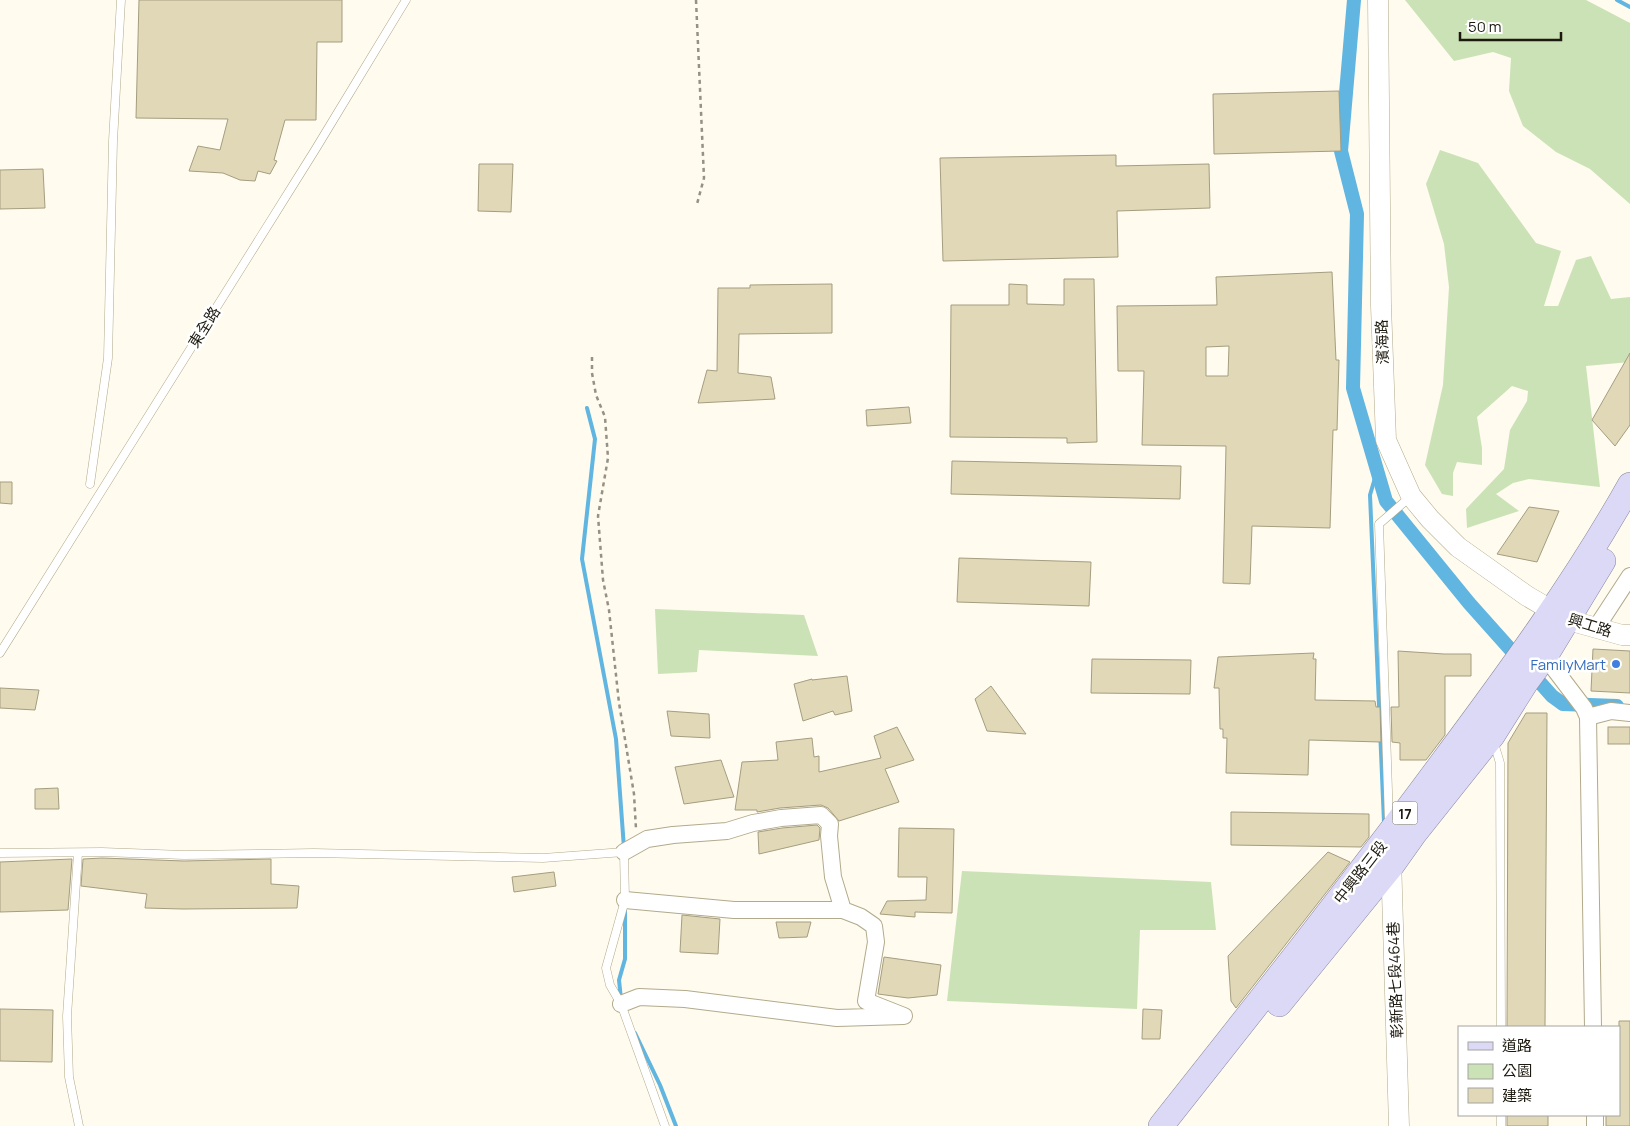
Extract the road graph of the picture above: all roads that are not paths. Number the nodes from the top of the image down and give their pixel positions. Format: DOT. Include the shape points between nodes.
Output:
graph roads {
  1 [pos="121,0"];
  2 [pos="406,0"];
  3 [pos="1378,0"];
  4 [pos="90,484"];
  5 [pos="1630,485"];
  6 [pos="1411,496"];
  7 [pos="1630,514"];
  8 [pos="1630,576"];
  9 [pos="1559,615"];
  10 [pos="1596,628"];
  11 [pos="1630,635"];
  12 [pos="0,653"];
  13 [pos="1544,655"];
  14 [pos="1586,713"];
  15 [pos="1630,713"];
  16 [pos="1492,736"];
  17 [pos="1390,833"];
  18 [pos="624,852"];
  19 [pos="0,853"];
  20 [pos="78,854"];
  21 [pos="1392,865"];
  22 [pos="625,900"];
  23 [pos="843,910"];
  24 [pos="621,1004"];
  25 [pos="1501,1026"];
  26 [pos="1593,1026"];
  27 [pos="80,1126"];
  28 [pos="665,1126"];
  29 [pos="1161,1126"];
  30 [pos="1179,1126"];
  31 [pos="1399,1126"];
  1 -- 4 [label="lane" via="113,141 108,358"];
  2 -- 12 [label="lane, 東全路"];
  3 -- 6 [label="street, 濱海路" via="1380,306 1386,440"];
  5 -- 9 [label="main road, 中興路三段 / 17" via="1596,542"];
  6 -- 9 [label="street, 濱海路" via="1458,547"];
  6 -- 17 [label="lane" via="1379,524"];
  7 -- 9 [label="main road, 中興路三段 / 17"];
  8 -- 10 [label="street"];
  9 -- 10 [label="street, 興工路"];
  9 -- 13 [label="main road, 中興路三段 / 17"];
  10 -- 11 [label="street, 興工路"];
  13 -- 14 [label="street"];
  13 -- 16 [label="main road, 中興路三段 / 17"];
  13 -- 17 [label="main road, 中興路三段 / 17" via="1516,664"];
  14 -- 15 [label="street"];
  14 -- 26 [label="street"];
  16 -- 21 [label="main road, 中興路三段 / 17"];
  16 -- 25 [label="lane" via="1500,763"];
  17 -- 21 [label="street, 彰新路七段464巷"];
  17 -- 29 [label="main road, 中興路三段 / 17"];
  18 -- 20 [label="lane" via="543,858 314,853"];
  18 -- 22 [label="lane"];
  18 -- 23 [label="street" via="647,839 727,831 781,818 821,814 830,824 833,877"];
  19 -- 20 [label="lane"];
  20 -- 27 [label="lane" via="67,1016 69,1077"];
  21 -- 30 [label="main road, 中興路三段 / 17"];
  21 -- 31 [label="street, 彰新路七段464巷"];
  22 -- 23 [label="street" via="734,910"];
  22 -- 24 [label="lane" via="606,968 610,985"];
  23 -- 24 [label="street" via="874,926 876,942 866,1001 904,1016 837,1018 648,997"];
  24 -- 28 [label="lane"];
}
